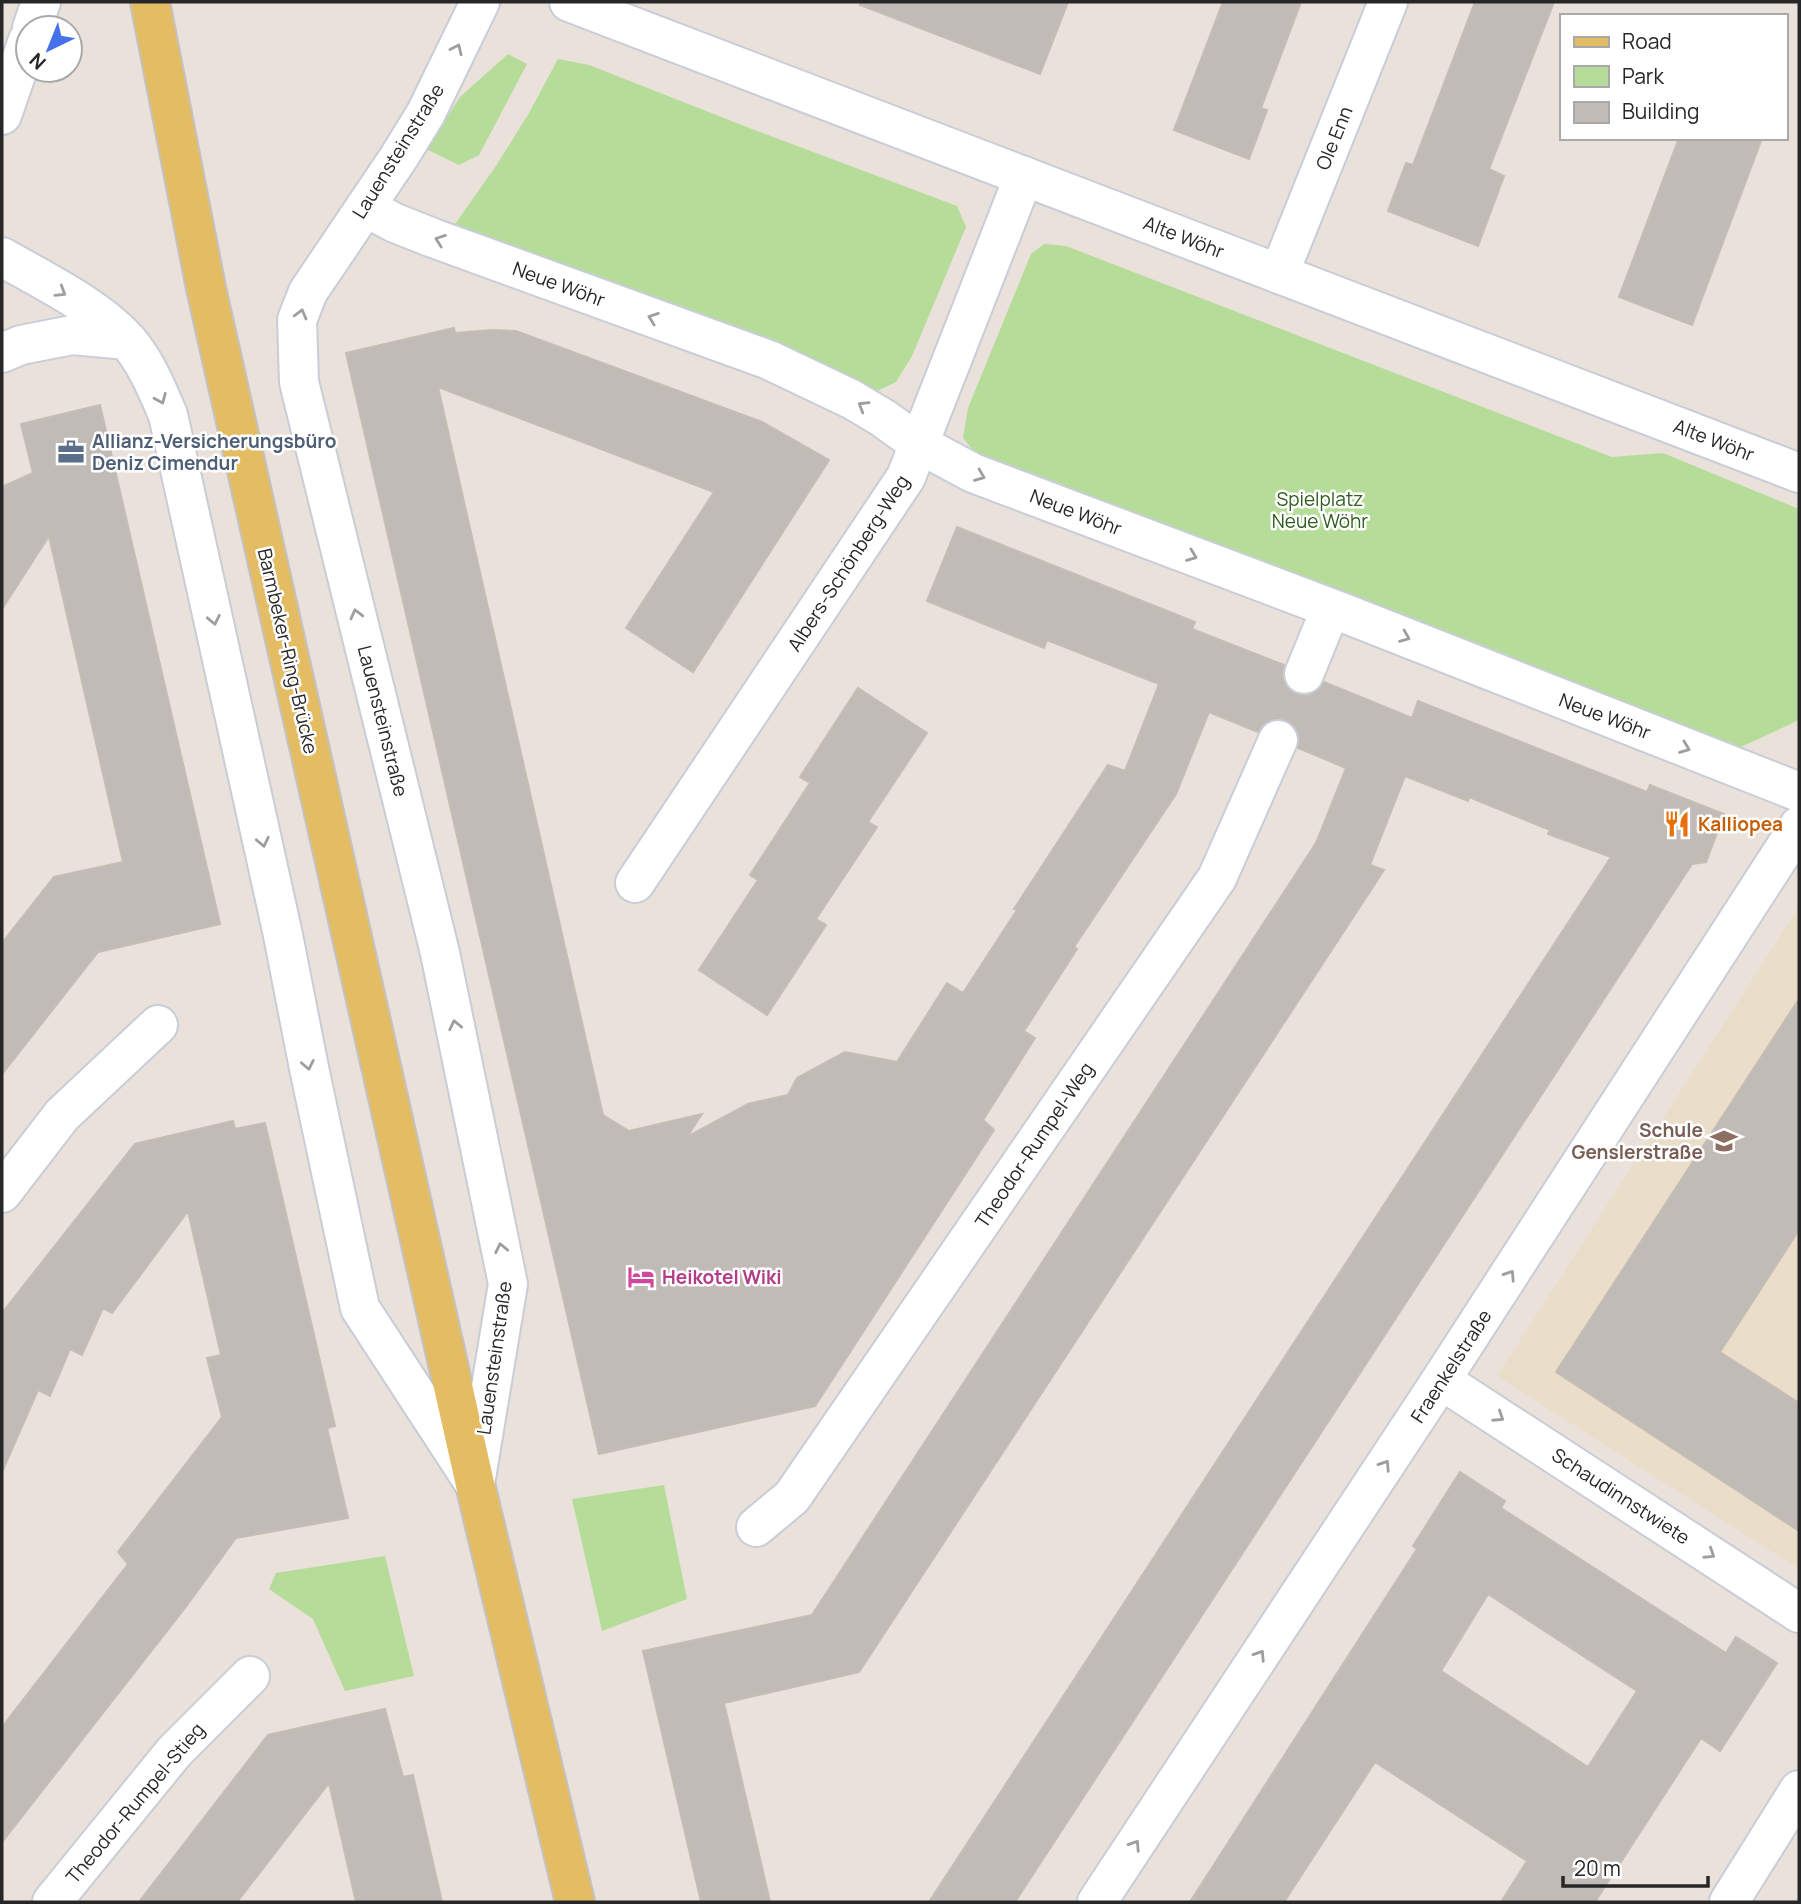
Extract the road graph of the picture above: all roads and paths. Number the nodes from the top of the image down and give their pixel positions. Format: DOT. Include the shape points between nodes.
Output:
graph roads {
  1 [pos="150,2"];
  2 [pos="480,2"];
  3 [pos="569,2"];
  4 [pos="1388,2"];
  5 [pos="14,81"];
  6 [pos="2,116"];
  7 [pos="1024,176"];
  8 [pos="365,207"];
  9 [pos="2,257"];
  10 [pos="1279,274"];
  11 [pos="127,340"];
  12 [pos="2,353"];
  13 [pos="919,444"];
  14 [pos="1799,473"];
  15 [pos="1331,608"];
  16 [pos="1304,674"];
  17 [pos="1278,740"];
  18 [pos="1799,792"];
  19 [pos="1799,826"];
  20 [pos="635,883"];
  21 [pos="158,1025"];
  22 [pos="2,1193"];
  23 [pos="434,1298"];
  24 [pos="1441,1380"];
  25 [pos="475,1484"];
  26 [pos="756,1527"];
  27 [pos="1799,1612"];
  28 [pos="250,1676"];
  29 [pos="1799,1790"];
  30 [pos="52,1902"];
  31 [pos="575,1902"];
  32 [pos="1097,1902"];
  33 [pos="1728,1902"];
  1 -- 23 [label="main road, Barmbeker-Ring-Brücke" via="206,289"];
  8 -- 2 [label="street, Lauensteinstraße, one-way" via="426,113"];
  3 -- 7 [label="street, Alte Wöhr"];
  4 -- 10 [label="street, Ole Enn"];
  5 -- 6 [label="street"];
  7 -- 10 [label="street, Alte Wöhr"];
  7 -- 13 [label="street, Albers-Schönberg-Weg"];
  13 -- 8 [label="street, Neue Wöhr, one-way" via="851,399 769,360 433,238"];
  25 -- 8 [label="street, Lauensteinstraße, one-way" via="508,1284 440,953 299,382 297,320 308,292"];
  9 -- 11 [label="street, Lauensteinstraße, one-way" via="98,315"];
  10 -- 14 [label="street, Alte Wöhr"];
  11 -- 12 [label="street" via="72,335"];
  11 -- 25 [label="street, Lauensteinstraße, one-way" via="152,377 168,415 360,1308"];
  13 -- 15 [label="street, Neue Wöhr, one-way" via="973,473"];
  13 -- 20 [label="street, Albers-Schönberg-Weg" via="891,503"];
  15 -- 16 [label="street"];
  15 -- 18 [label="street, Neue Wöhr, one-way"];
  17 -- 26 [label="street, Theodor-Rumpel-Weg" via="1217,878 792,1497"];
  24 -- 19 [label="street, Fraenkelstraße, one-way"];
  21 -- 22 [label="street" via="62,1115"];
  23 -- 25 [label="main road, Lauensteinstraße"];
  24 -- 27 [label="street, Schaudinnstwiete, one-way"];
  32 -- 24 [label="street, Fraenkelstraße, one-way"];
  25 -- 31 [label="main road, Lauensteinstraße"];
  28 -- 30 [label="street, Theodor-Rumpel-Stieg" via="174,1752"];
  29 -- 33 [label="street"];
}
